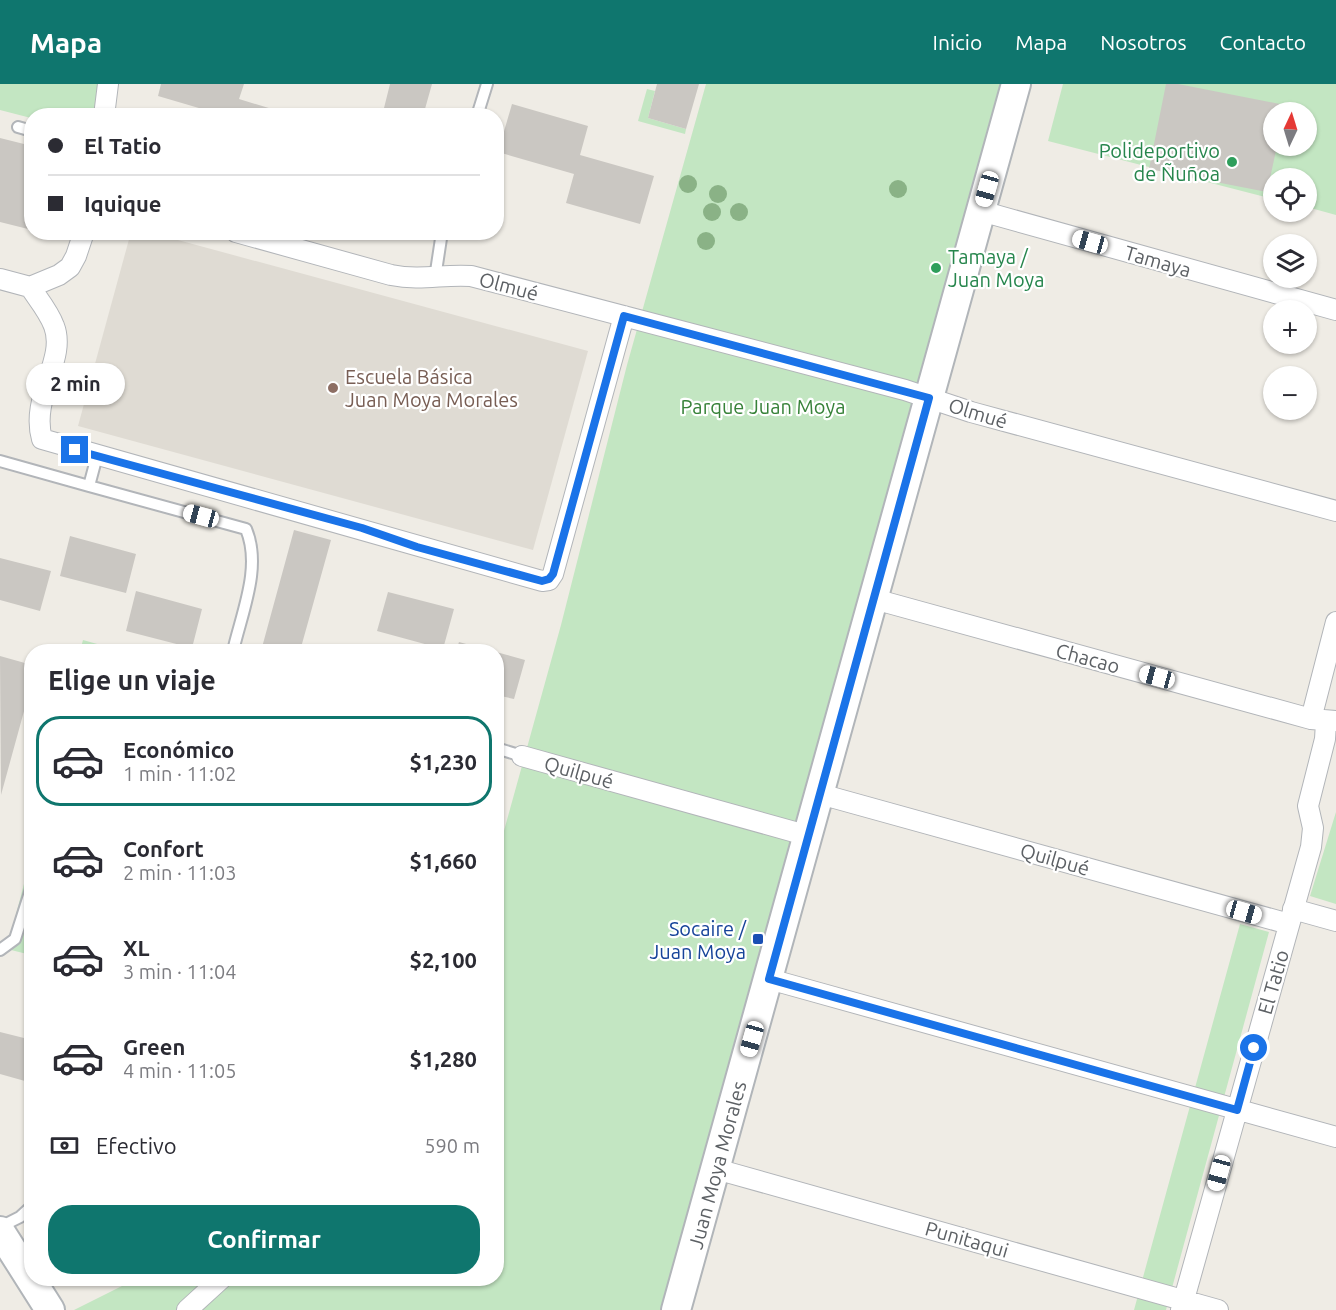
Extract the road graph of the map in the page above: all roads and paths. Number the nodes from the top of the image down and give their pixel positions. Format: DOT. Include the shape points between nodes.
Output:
graph roads {
  1 [pos="108,84"];
  2 [pos="487,84"];
  3 [pos="1016,84"];
  4 [pos="105,108"];
  5 [pos="480,108"];
  6 [pos="18,127"];
  7 [pos="24,128"];
  8 [pos="981,212"];
  9 [pos="81,240"];
  10 [pos="265,240"];
  11 [pos="441,240"];
  12 [pos="435,278"];
  13 [pos="0,279"];
  14 [pos="30,286"];
  15 [pos="1336,310"];
  16 [pos="624,316"];
  17 [pos="929,398"];
  18 [pos="97,456"];
  19 [pos="0,461"];
  20 [pos="89,486"];
  21 [pos="1336,511"];
  22 [pos="874,599"];
  23 [pos="1336,622"];
  24 [pos="235,644"];
  25 [pos="1324,720"];
  26 [pos="504,750"];
  27 [pos="522,756"];
  28 [pos="820,794"];
  29 [pos="808,836"];
  30 [pos="24,911"];
  31 [pos="1291,917"];
  32 [pos="1336,921"];
  33 [pos="0,950"];
  34 [pos="769,979"];
  35 [pos="1237,1110"];
  36 [pos="1336,1137"];
  37 [pos="716,1169"];
  38 [pos="24,1213"];
  39 [pos="0,1229"];
  40 [pos="24,1268"];
  41 [pos="35,1286"];
  42 [pos="213,1286"];
  43 [pos="1183,1305"];
  44 [pos="50,1310"];
  45 [pos="187,1310"];
  46 [pos="676,1310"];
  47 [pos="1218,1310"];
  1 -- 4 [label="street"];
  2 -- 5 [label="lane"];
  3 -- 8 [label="street, Juan Moya Morales"];
  6 -- 7 [label="lane"];
  8 -- 15 [label="street, Tamaya"];
  8 -- 17 [label="street, Juan Moya Morales"];
  9 -- 14 [label="street" via="70,267"];
  10 -- 12 [label="street, Olmué" via="392,275"];
  11 -- 12 [label="lane"];
  12 -- 16 [label="street, Olmué" via="471,276"];
  13 -- 14 [label="street"];
  14 -- 18 [label="street" via="54,327 57,342 38,414 42,439"];
  16 -- 17 [label="street, Olmué"];
  16 -- 18 [label="street" via="549,579 542,581"];
  17 -- 21 [label="street, Olmué"];
  17 -- 22 [label="street, Juan Moya Morales"];
  18 -- 20 [label="lane"];
  19 -- 20 [label="lane"];
  20 -- 24 [label="lane" via="246,529 253,567"];
  22 -- 25 [label="street, Chacao"];
  22 -- 28 [label="street, Juan Moya Morales"];
  23 -- 25 [label="street, El Tatio"];
  25 -- 31 [label="street, El Tatio" via="1325,739 1308,806 1313,838"];
  26 -- 27 [label="lane"];
  27 -- 29 [label="street, Quilpué"];
  28 -- 29 [label="street, Juan Moya Morales"];
  28 -- 31 [label="street, Quilpué"];
  29 -- 34 [label="street, Juan Moya Morales"];
  30 -- 33 [label="lane" via="15,939"];
  31 -- 32 [label="street, Quilpué"];
  31 -- 35 [label="street, El Tatio"];
  34 -- 35 [label="street"];
  34 -- 37 [label="street, Juan Moya Morales"];
  35 -- 36 [label="street"];
  35 -- 43 [label="street, El Tatio"];
  37 -- 43 [label="street, Punitaqui"];
  37 -- 46 [label="street, Juan Moya Morales"];
  38 -- 39 [label="lane"];
  39 -- 40 [label="street"];
  41 -- 44 [label="street"];
  42 -- 45 [label="street"];
  43 -- 47 [label="street, Punitaqui"];
}
